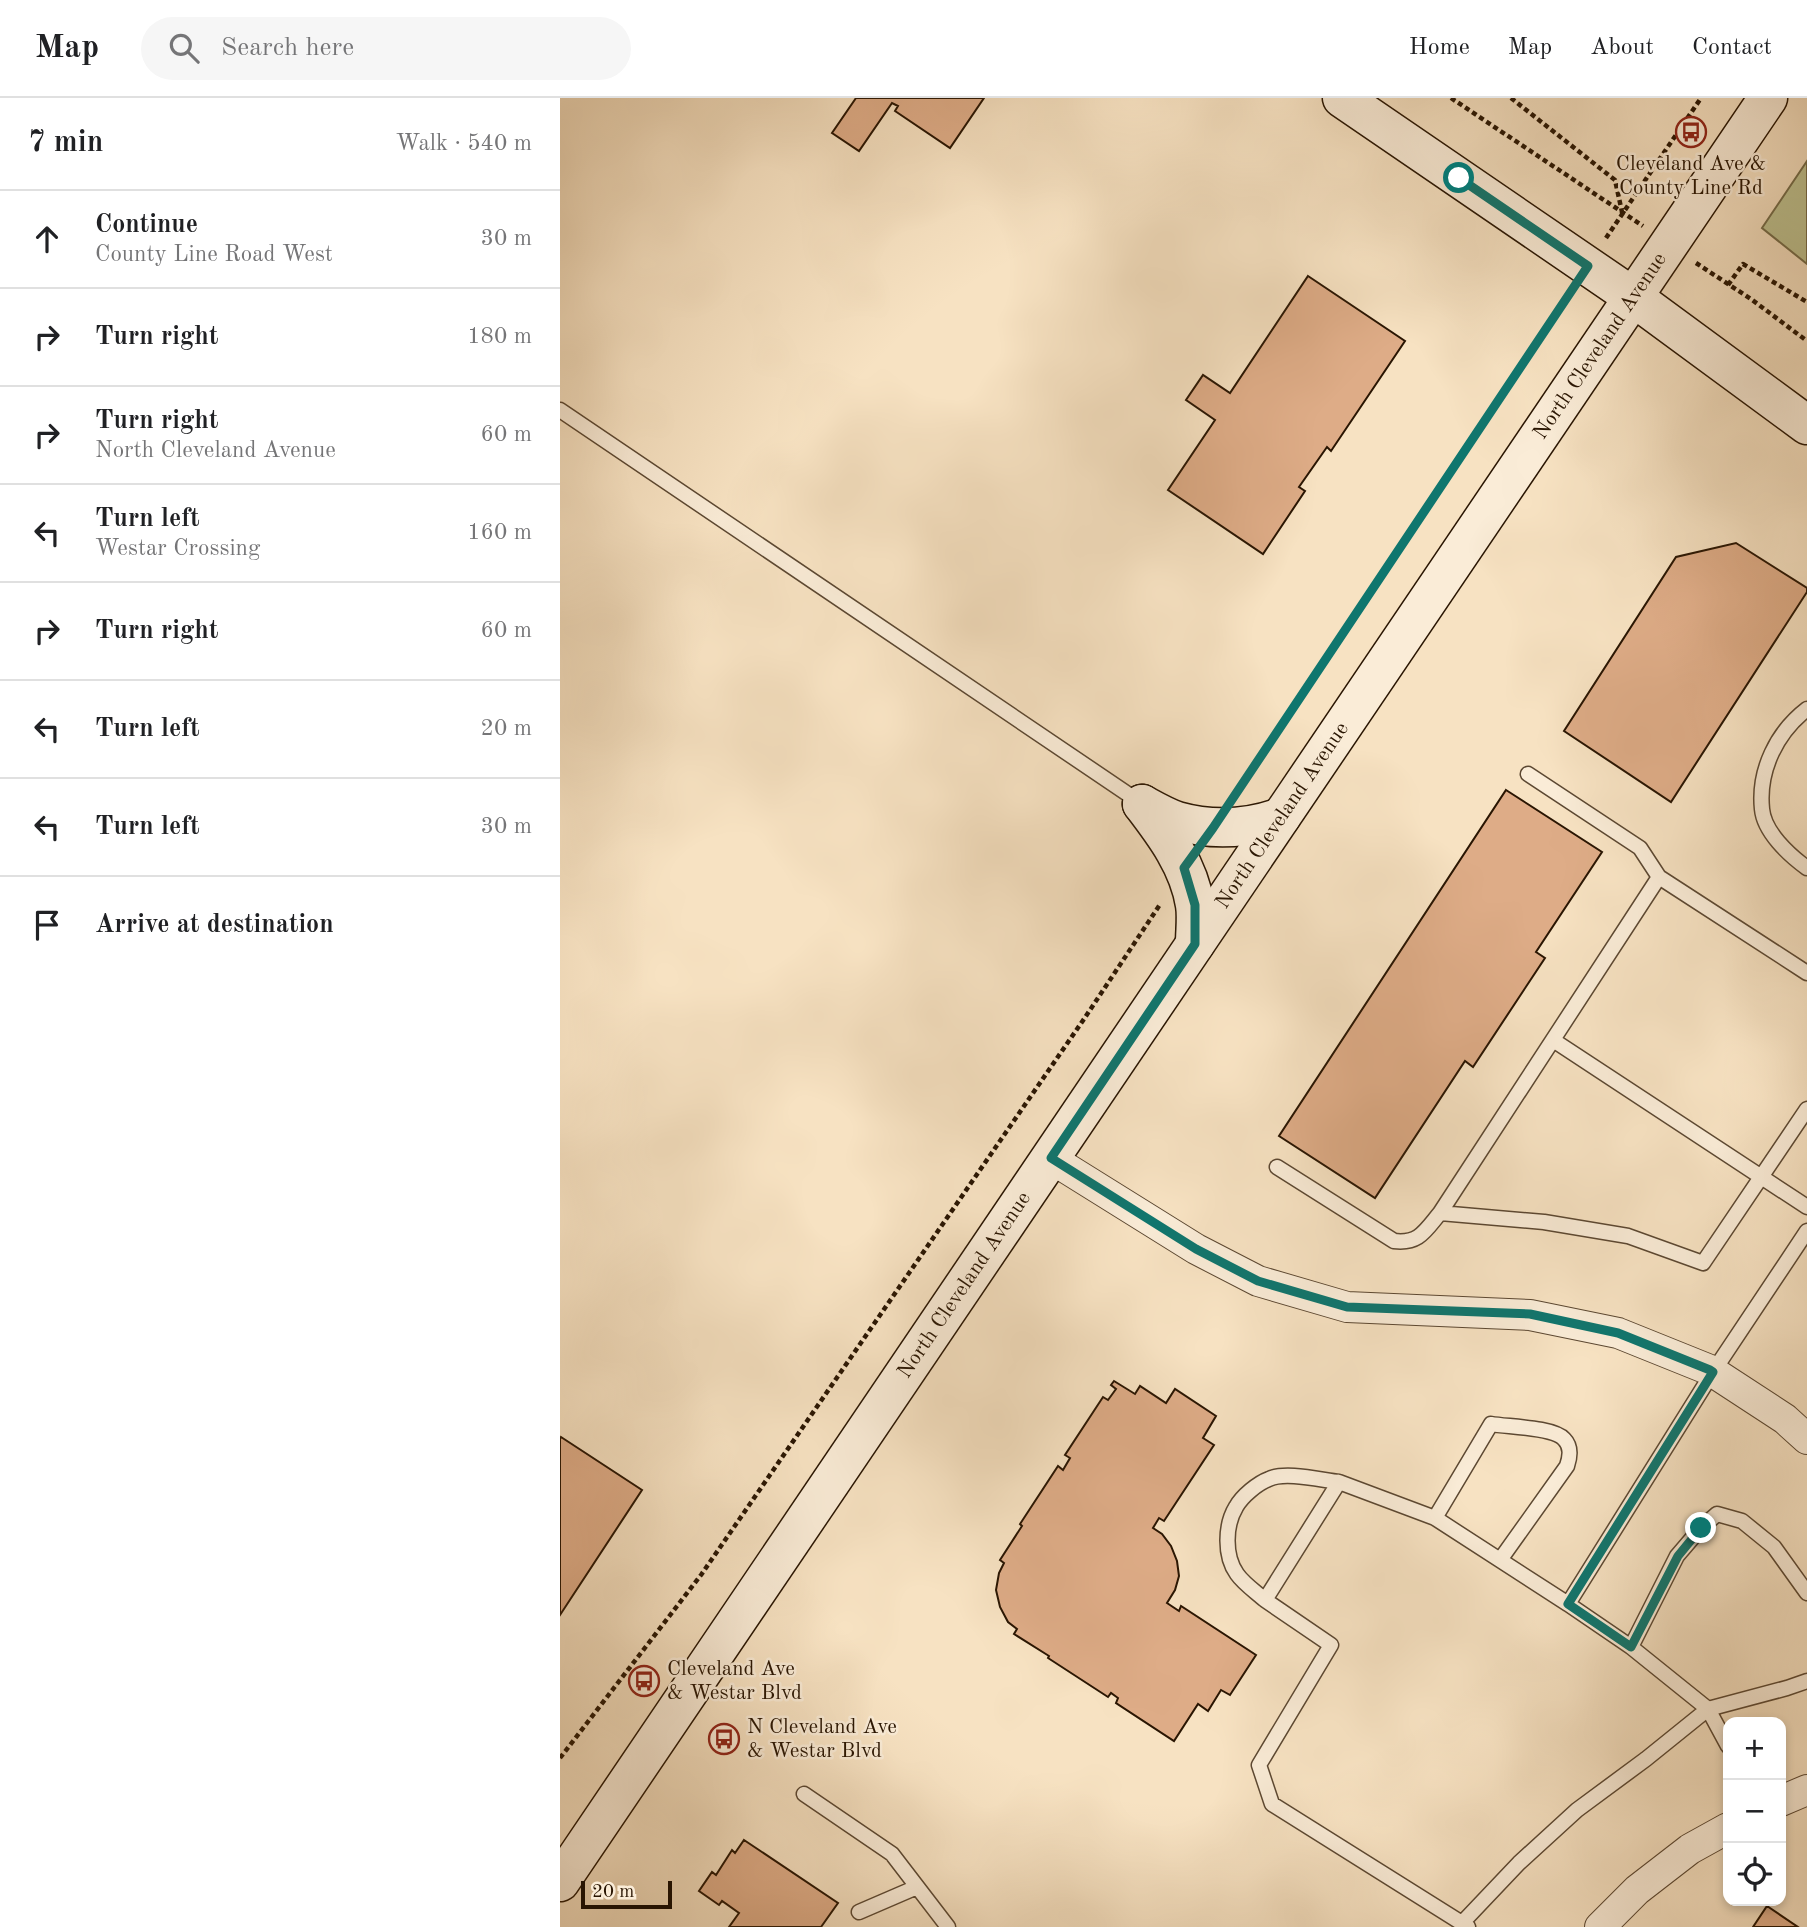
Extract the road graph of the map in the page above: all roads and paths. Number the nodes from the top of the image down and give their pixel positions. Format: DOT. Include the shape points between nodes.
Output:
graph roads {
  1 [pos="1342,98"];
  2 [pos="1451,98"];
  3 [pos="1511,98"];
  4 [pos="1701,98"];
  5 [pos="1768,98"];
  6 [pos="1623,213"];
  7 [pos="1669,244"];
  8 [pos="1588,266"];
  9 [pos="1728,285"];
  10 [pos="1633,297"];
  11 [pos="1807,302"];
  12 [pos="1807,341"];
  13 [pos="560,410"];
  14 [pos="1807,425"];
  15 [pos="1807,709"];
  16 [pos="1528,774"];
  17 [pos="1142,804"];
  18 [pos="1281,817"];
  19 [pos="1213,828"];
  20 [pos="1184,868"];
  21 [pos="1807,868"];
  22 [pos="1659,877"];
  23 [pos="1195,944"];
  24 [pos="1807,973"];
  25 [pos="1553,1040"];
  26 [pos="1807,1109"];
  27 [pos="1051,1158"];
  28 [pos="1277,1167"];
  29 [pos="1762,1178"];
  30 [pos="1807,1207"];
  31 [pos="1440,1213"];
  32 [pos="1807,1231"];
  33 [pos="1713,1372"];
  34 [pos="1807,1439"];
  35 [pos="1339,1482"];
  36 [pos="1435,1518"];
  37 [pos="1500,1560"];
  38 [pos="1807,1593"];
  39 [pos="1265,1601"];
  40 [pos="1568,1604"];
  41 [pos="1631,1647"];
  42 [pos="1807,1681"];
  43 [pos="1707,1709"];
  44 [pos="1723,1737"];
  45 [pos="560,1758"];
  46 [pos="1807,1790"];
  47 [pos="804,1794"];
  48 [pos="1786,1799"];
  49 [pos="1723,1831"];
  50 [pos="560,1882"];
  51 [pos="918,1887"];
  52 [pos="859,1912"];
  53 [pos="1465,1925"];
  54 [pos="948,1927"];
  55 [pos="1600,1927"];
  1 -- 8 [label="main road"];
  2 -- 6 [label="path"];
  3 -- 6 [label="path" via="1615,180"];
  4 -- 6 [label="path"];
  5 -- 7 [label="main road, North Cleveland Avenue"];
  6 -- 8 [label="path"];
  7 -- 9 [label="path"];
  7 -- 10 [label="main road, North Cleveland Avenue"];
  8 -- 10 [label="main road"];
  8 -- 19 [label="path"];
  9 -- 11 [label="path" via="1742,264"];
  9 -- 12 [label="path"];
  10 -- 14 [label="main road"];
  10 -- 18 [label="main road, North Cleveland Avenue"];
  13 -- 17 [label="lane"];
  15 -- 21 [label="lane" via="1774,744 1764,778 1762,810 1774,838"];
  16 -- 22 [label="lane" via="1640,848"];
  17 -- 19 [label="main road" via="1176,821"];
  17 -- 20 [label="main road"];
  18 -- 19 [label="main road" via="1237,828"];
  18 -- 23 [label="main road, North Cleveland Avenue"];
  20 -- 23 [label="main road" via="1195,905"];
  20 -- 45 [label="path" via="701,1575"];
  22 -- 24 [label="lane"];
  22 -- 25 [label="lane"];
  23 -- 27 [label="main road, North Cleveland Avenue"];
  25 -- 29 [label="lane"];
  25 -- 31 [label="lane"];
  26 -- 29 [label="lane"];
  27 -- 33 [label="street" via="1196,1249 1258,1281 1347,1307 1530,1314 1618,1333"];
  27 -- 50 [label="main road, North Cleveland Avenue"];
  28 -- 31 [label="lane" via="1394,1241 1409,1243"];
  29 -- 30 [label="lane"];
  29 -- 31 [label="lane" via="1703,1264 1628,1236 1544,1222"];
  32 -- 33 [label="lane"];
  33 -- 34 [label="street" via="1786,1419"];
  33 -- 40 [label="lane"];
  35 -- 36 [label="lane"];
  35 -- 39 [label="lane"];
  35 -- 39 [label="lane" via="1296,1476 1270,1478 1236,1506 1228,1528 1228,1551 1236,1574"];
  36 -- 37 [label="lane"];
  36 -- 37 [label="lane" via="1491,1424 1565,1439 1571,1453 1567,1466"];
  37 -- 40 [label="lane"];
  38 -- 41 [label="lane" via="1774,1547 1742,1521 1717,1514 1678,1556"];
  39 -- 53 [label="lane" via="1331,1645 1259,1765 1272,1804"];
  40 -- 41 [label="lane"];
  41 -- 43 [label="lane"];
  42 -- 43 [label="lane"];
  43 -- 44 [label="lane"];
  43 -- 53 [label="lane" via="1577,1810 1519,1863"];
  46 -- 48 [label="street"];
  47 -- 51 [label="lane" via="892,1854"];
  49 -- 55 [label="street" via="1690,1849 1637,1890"];
  51 -- 52 [label="lane"];
  51 -- 54 [label="lane"];
}
